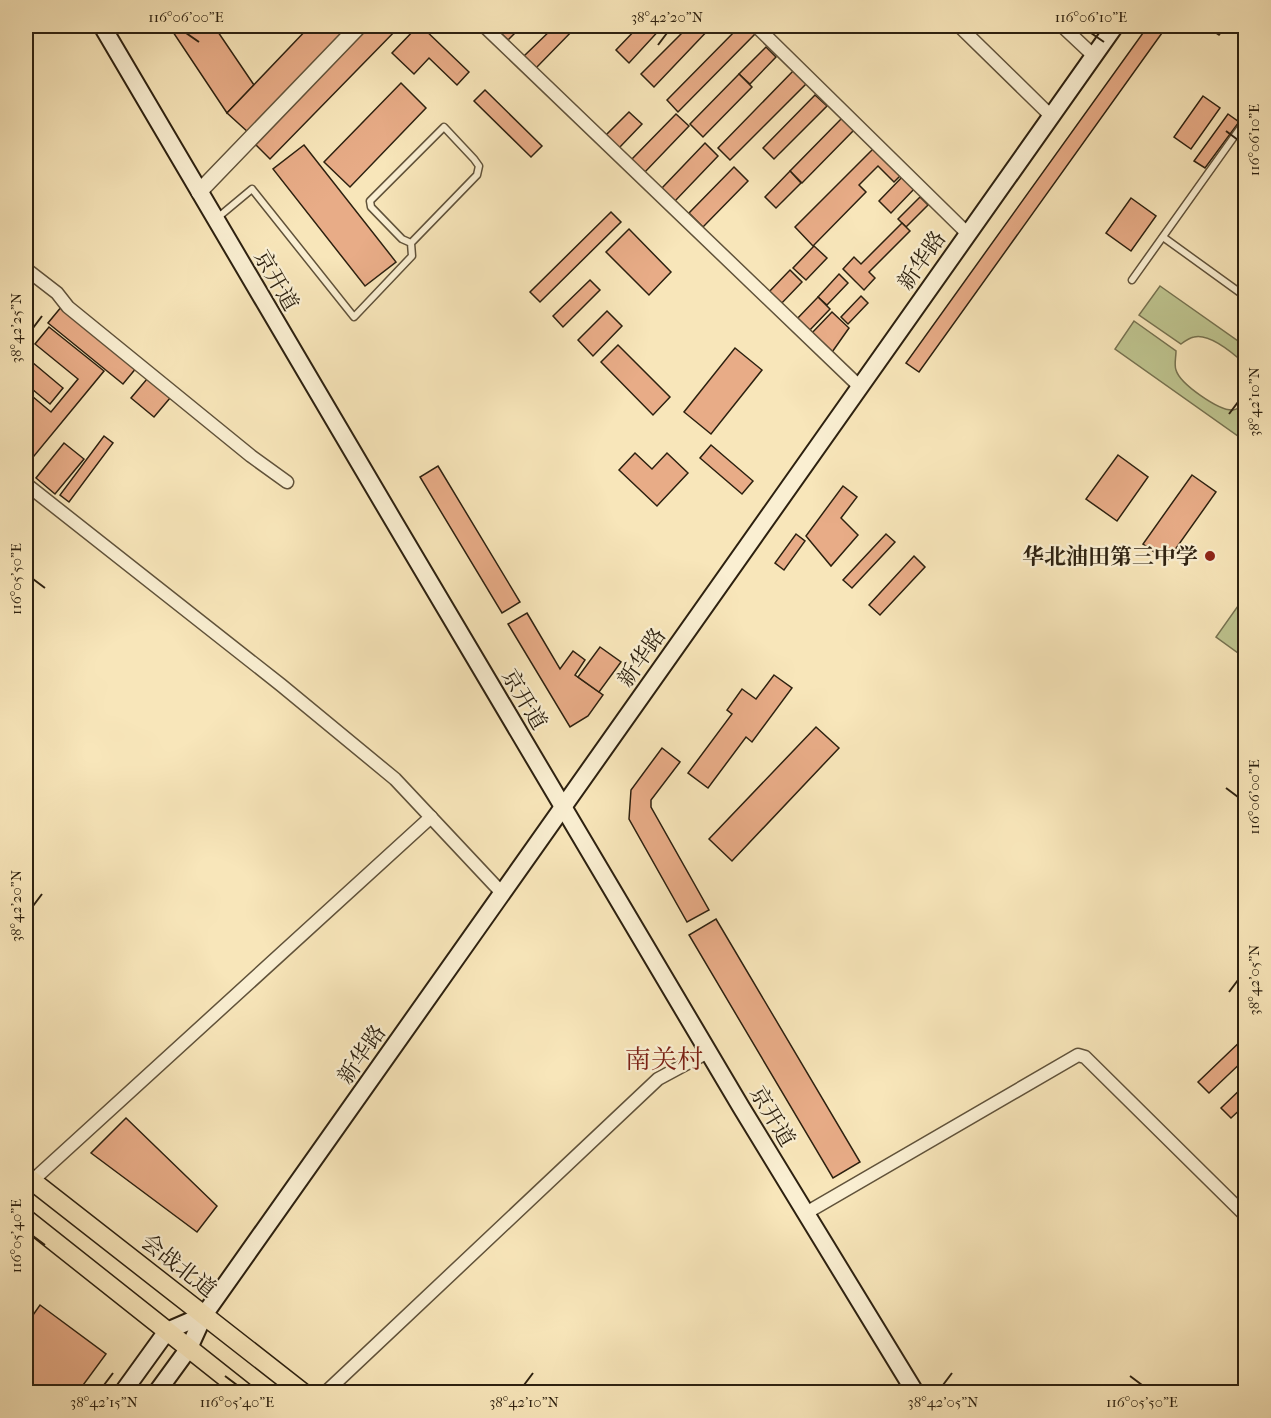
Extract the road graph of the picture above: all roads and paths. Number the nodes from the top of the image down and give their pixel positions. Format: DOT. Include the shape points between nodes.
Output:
graph roads {
  1 [pos="102,26"];
  2 [pos="359,26"];
  3 [pos="484,26"];
  4 [pos="756,26"];
  5 [pos="958,26"];
  6 [pos="1062,26"];
  7 [pos="1115,26"];
  8 [pos="1094,56"];
  9 [pos="1051,116"];
  10 [pos="1245,120"];
  11 [pos="199,192"];
  12 [pos="215,219"];
  13 [pos="968,234"];
  14 [pos="1163,237"];
  15 [pos="411,243"];
  16 [pos="26,269"];
  17 [pos="1132,280"];
  18 [pos="1245,297"];
  19 [pos="860,387"];
  20 [pos="287,482"];
  21 [pos="26,484"];
  22 [pos="563,807"];
  23 [pos="431,817"];
  24 [pos="502,893"];
  25 [pos="708,1052"];
  26 [pos="29,1178"];
  27 [pos="806,1213"];
  28 [pos="1245,1216"];
  29 [pos="26,1219"];
  30 [pos="204,1315"];
  31 [pos="167,1331"];
  32 [pos="189,1348"];
  33 [pos="123,1392"];
  34 [pos="157,1392"];
  35 [pos="244,1392"];
  36 [pos="302,1392"];
  37 [pos="326,1392"];
  38 [pos="915,1392"];
  1 -- 11 [label="main road, 京开道"];
  2 -- 11 [label="street"];
  3 -- 19 [label="street"];
  4 -- 13 [label="street"];
  5 -- 9 [label="street"];
  6 -- 8 [label="street"];
  7 -- 8 [label="main road, 新华路"];
  8 -- 9 [label="main road, 新华路"];
  9 -- 13 [label="main road, 新华路"];
  10 -- 14 [label="lane"];
  11 -- 12 [label="main road, 京开道"];
  12 -- 15 [label="lane" via="252,189 354,316 412,256"];
  12 -- 22 [label="main road, 京开道"];
  13 -- 19 [label="main road, 新华路"];
  14 -- 17 [label="lane"];
  14 -- 18 [label="lane"];
  15 -- 15 [label="lane" via="477,175 479,166 444,127 370,201 371,207 402,240"];
  16 -- 20 [label="street"];
  19 -- 22 [label="main road, 新华路"];
  21 -- 23 [label="street" via="281,685 395,779"];
  22 -- 24 [label="main road, 新华路"];
  22 -- 25 [label="main road, 京开道"];
  23 -- 24 [label="street"];
  23 -- 26 [label="street"];
  24 -- 30 [label="main road, 新华路"];
  25 -- 27 [label="main road, 京开道"];
  25 -- 37 [label="street" via="658,1079"];
  26 -- 30 [label="main road, 会战北道"];
  27 -- 28 [label="street" via="1078,1055 1086,1057"];
  27 -- 38 [label="main road, 京开道"];
  29 -- 31 [label="main road"];
  30 -- 31 [label="main road"];
  30 -- 32 [label="main road, 新华路"];
  30 -- 36 [label="main road, 会战北道"];
  31 -- 32 [label="main road"];
  31 -- 33 [label="main road"];
  32 -- 34 [label="main road, 新华路"];
  32 -- 35 [label="main road"];
}
